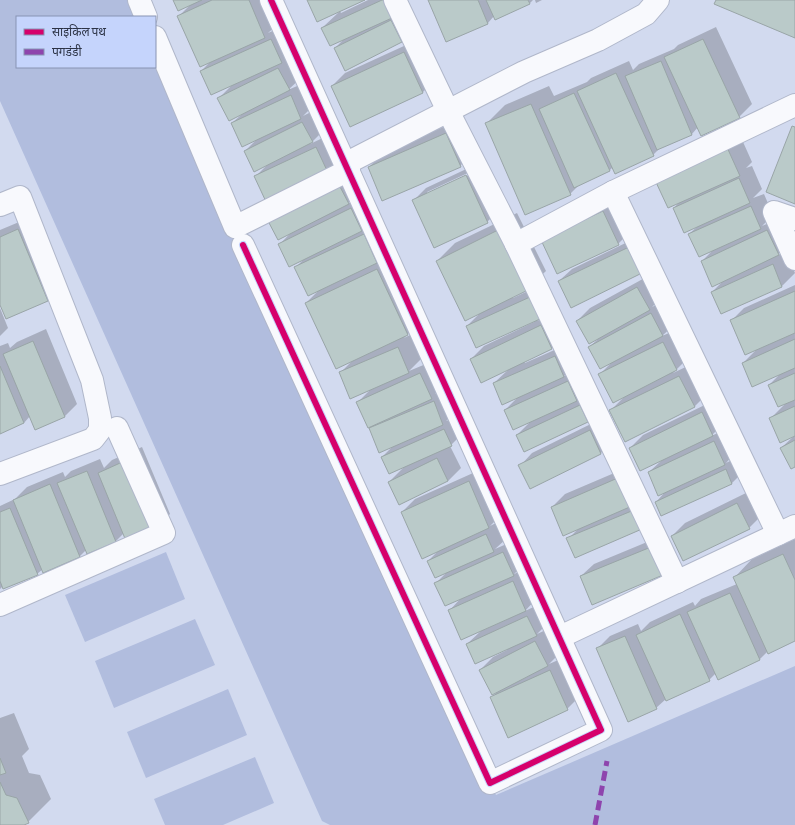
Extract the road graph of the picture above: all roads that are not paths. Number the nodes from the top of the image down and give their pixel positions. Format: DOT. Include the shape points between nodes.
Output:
graph roads {
  1 [pos="139,0"];
  2 [pos="271,0"];
  3 [pos="395,0"];
  4 [pos="658,0"];
  5 [pos="146,16"];
  6 [pos="156,40"];
  7 [pos="795,105"];
  8 [pos="448,111"];
  9 [pos="347,167"];
  10 [pos="614,192"];
  11 [pos="0,205"];
  12 [pos="795,219"];
  13 [pos="516,244"];
  14 [pos="243,245"];
  15 [pos="795,259"];
  16 [pos="117,428"];
  17 [pos="0,474"];
  18 [pos="787,530"];
  19 [pos="677,582"];
  20 [pos="0,605"];
  21 [pos="560,637"];
  1 -- 5 [label="street"];
  2 -- 9 [label="street"];
  3 -- 8 [label="street"];
  4 -- 8 [label="street" via="646,14 598,40 524,72"];
  6 -- 9 [label="street" via="235,227"];
  7 -- 10 [label="street"];
  8 -- 9 [label="street"];
  8 -- 13 [label="street"];
  9 -- 21 [label="street"];
  10 -- 13 [label="street"];
  10 -- 18 [label="street"];
  11 -- 17 [label="street" via="20,197 92,380 100,418 100,430 93,439"];
  12 -- 15 [label="street" via="774,212"];
  13 -- 19 [label="street"];
  14 -- 21 [label="street" via="490,783 601,730"];
  16 -- 20 [label="street" via="164,533"];
  18 -- 19 [label="street"];
  19 -- 21 [label="street"];
}
